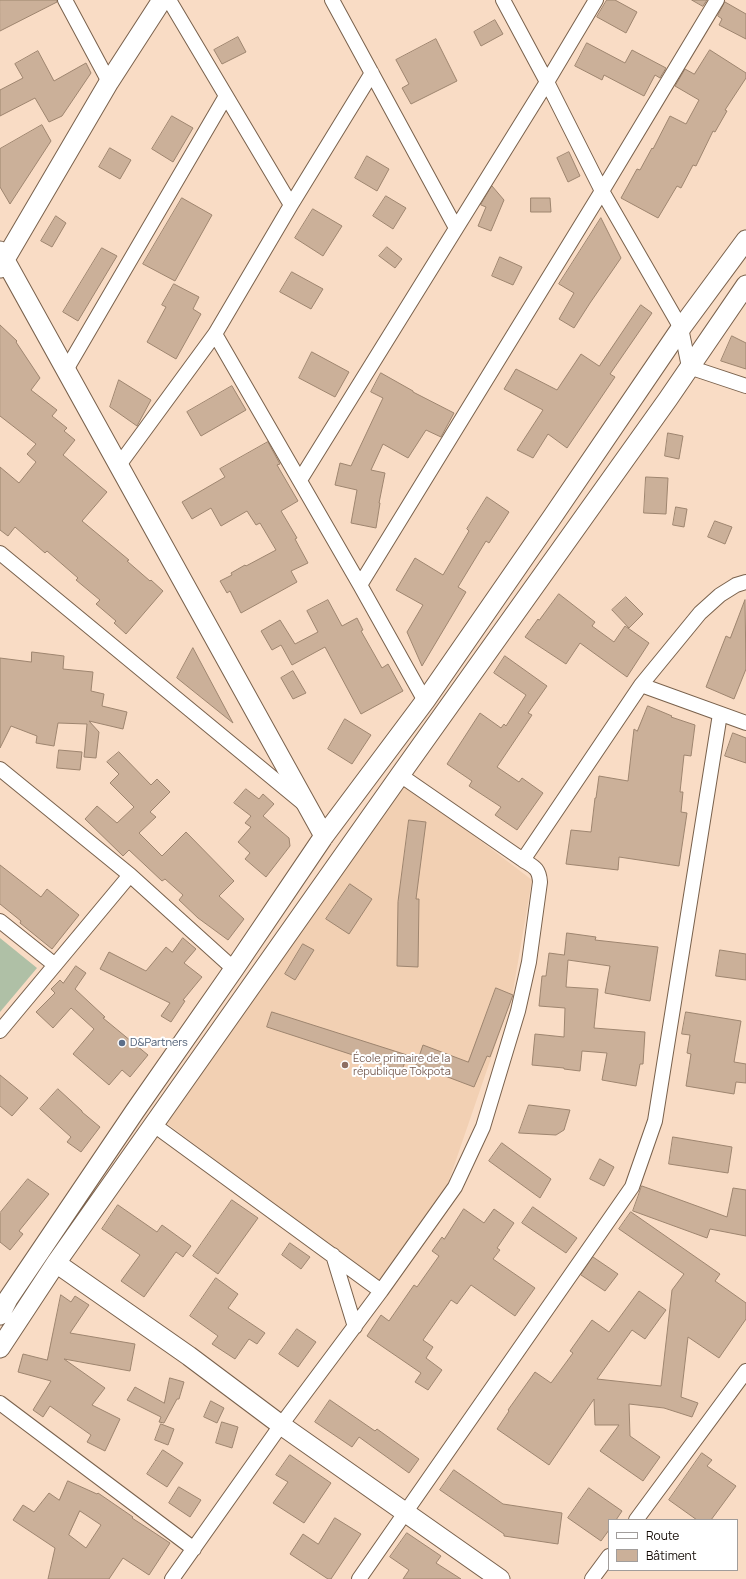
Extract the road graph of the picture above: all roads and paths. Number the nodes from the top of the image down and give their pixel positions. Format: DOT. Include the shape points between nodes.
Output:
graph roads {
  1 [pos="65,0"];
  2 [pos="162,0"];
  3 [pos="169,0"];
  4 [pos="332,0"];
  5 [pos="503,0"];
  6 [pos="596,0"];
  7 [pos="717,0"];
  8 [pos="372,73"];
  9 [pos="110,82"];
  10 [pos="547,82"];
  11 [pos="226,96"];
  12 [pos="602,191"];
  13 [pos="290,205"];
  14 [pos="456,228"];
  15 [pos="746,240"];
  16 [pos="2,259"];
  17 [pos="746,285"];
  18 [pos="681,328"];
  19 [pos="215,334"];
  20 [pos="689,367"];
  21 [pos="66,370"];
  22 [pos="746,386"];
  23 [pos="119,465"];
  24 [pos="300,480"];
  25 [pos="0,552"];
  26 [pos="746,582"];
  27 [pos="360,585"];
  28 [pos="641,685"];
  29 [pos="425,701"];
  30 [pos="720,714"];
  31 [pos="746,723"];
  32 [pos="0,769"];
  33 [pos="400,775"];
  34 [pos="309,808"];
  35 [pos="324,836"];
  36 [pos="523,860"];
  37 [pos="130,875"];
  38 [pos="0,921"];
  39 [pos="55,965"];
  40 [pos="234,969"];
  41 [pos="0,1031"];
  42 [pos="154,1125"];
  43 [pos="333,1255"];
  44 [pos="56,1263"];
  45 [pos="382,1291"];
  46 [pos="3,1302"];
  47 [pos="354,1327"];
  48 [pos="0,1348"];
  49 [pos="746,1371"];
  50 [pos="0,1403"];
  51 [pos="281,1425"];
  52 [pos="406,1513"];
  53 [pos="637,1519"];
  54 [pos="194,1549"];
  55 [pos="608,1557"];
  56 [pos="172,1579"];
  57 [pos="360,1579"];
  58 [pos="500,1579"];
  59 [pos="592,1579"];
  1 -- 9 [label="street"];
  2 -- 9 [label="street"];
  3 -- 11 [label="street"];
  4 -- 8 [label="street"];
  5 -- 10 [label="street"];
  6 -- 10 [label="street"];
  7 -- 12 [label="street"];
  8 -- 13 [label="street"];
  8 -- 14 [label="street"];
  9 -- 16 [label="street"];
  10 -- 12 [label="street"];
  10 -- 14 [label="street"];
  11 -- 13 [label="street"];
  11 -- 21 [label="street"];
  12 -- 18 [label="street"];
  12 -- 27 [label="street"];
  13 -- 19 [label="street"];
  14 -- 24 [label="street"];
  15 -- 18 [label="street"];
  16 -- 21 [label="street"];
  17 -- 20 [label="street"];
  18 -- 20 [label="street"];
  18 -- 29 [label="street"];
  19 -- 23 [label="street"];
  19 -- 24 [label="street"];
  20 -- 22 [label="street"];
  20 -- 33 [label="street" via="664,406"];
  21 -- 23 [label="street"];
  23 -- 34 [label="street"];
  24 -- 27 [label="street"];
  25 -- 34 [label="street"];
  26 -- 28 [label="street" via="720,595 700,613"];
  27 -- 29 [label="street"];
  28 -- 30 [label="street"];
  28 -- 36 [label="street"];
  29 -- 35 [label="street"];
  30 -- 31 [label="street"];
  30 -- 52 [label="street" via="655,1121 632,1187"];
  32 -- 37 [label="street"];
  33 -- 36 [label="street"];
  33 -- 42 [label="street"];
  34 -- 35 [label="street"];
  35 -- 40 [label="street"];
  36 -- 45 [label="street" via="535,867 540,874 529,962 518,1011 483,1127 455,1187"];
  37 -- 39 [label="street"];
  37 -- 40 [label="street"];
  38 -- 39 [label="street"];
  39 -- 41 [label="street"];
  40 -- 46 [label="street"];
  42 -- 43 [label="street"];
  42 -- 44 [label="street"];
  43 -- 45 [label="street"];
  43 -- 47 [label="street"];
  44 -- 48 [label="street"];
  44 -- 51 [label="street" via="189,1356"];
  45 -- 47 [label="street"];
  47 -- 51 [label="street"];
  49 -- 53 [label="street"];
  50 -- 54 [label="street"];
  51 -- 52 [label="street"];
  51 -- 54 [label="street"];
  52 -- 57 [label="street"];
  52 -- 58 [label="street"];
  54 -- 56 [label="street"];
  55 -- 59 [label="street"];
}
